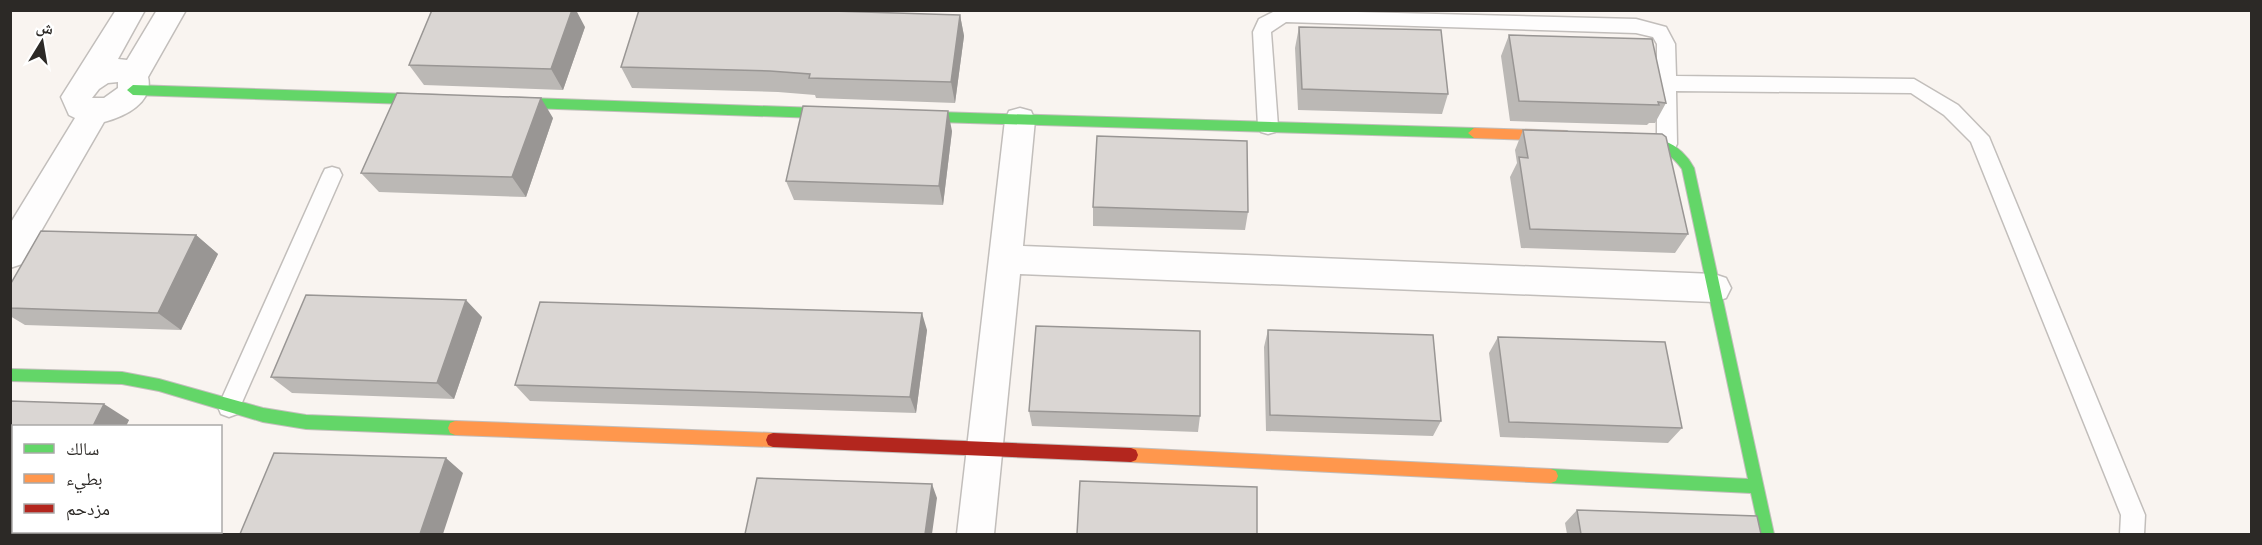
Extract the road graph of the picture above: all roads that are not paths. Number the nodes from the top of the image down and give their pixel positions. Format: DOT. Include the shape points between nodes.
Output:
graph roads {
  1 [pos="131,10"];
  2 [pos="172,10"];
  3 [pos="91,78"];
  4 [pos="133,83"];
  5 [pos="1667,83"];
  6 [pos="457,101"];
  7 [pos="481,102"];
  8 [pos="94,112"];
  9 [pos="864,115"];
  10 [pos="888,116"];
  11 [pos="1020,120"];
  12 [pos="1268,126"];
  13 [pos="1587,136"];
  14 [pos="1611,137"];
  15 [pos="1667,144"];
  16 [pos="332,175"];
  17 [pos="10,254"];
  18 [pos="1005,259"];
  19 [pos="1714,288"];
  20 [pos="10,375"];
  21 [pos="229,407"];
  22 [pos="984,448"];
  23 [pos="1757,486"];
  24 [pos="975,534"];
  25 [pos="1767,534"];
  26 [pos="2132,534"];
  1 -- 3 [label="street"];
  2 -- 4 [label="street"];
  3 -- 4 [label="street" via="120,69"];
  3 -- 8 [label="street" via="79,90 76,103"];
  4 -- 6 [label="street"];
  4 -- 8 [label="street" via="117,106"];
  5 -- 12 [label="lane" via="1664,38 1644,26 1284,15 1266,24 1262,32"];
  5 -- 15 [label="lane"];
  5 -- 26 [label="lane" via="1914,86 1965,123 1979,137 2133,515"];
  7 -- 9 [label="street"];
  8 -- 17 [label="street"];
  10 -- 11 [label="street"];
  11 -- 12 [label="street"];
  11 -- 18 [label="street"];
  12 -- 13 [label="street"];
  14 -- 15 [label="street" via="1645,138"];
  15 -- 19 [label="street" via="1688,168"];
  16 -- 21 [label="lane"];
  18 -- 19 [label="street"];
  18 -- 22 [label="street"];
  19 -- 23 [label="street"];
  20 -- 21 [label="street" via="138,380"];
  21 -- 22 [label="street" via="306,422"];
  22 -- 23 [label="street"];
  22 -- 24 [label="street"];
  23 -- 25 [label="street"];
}
